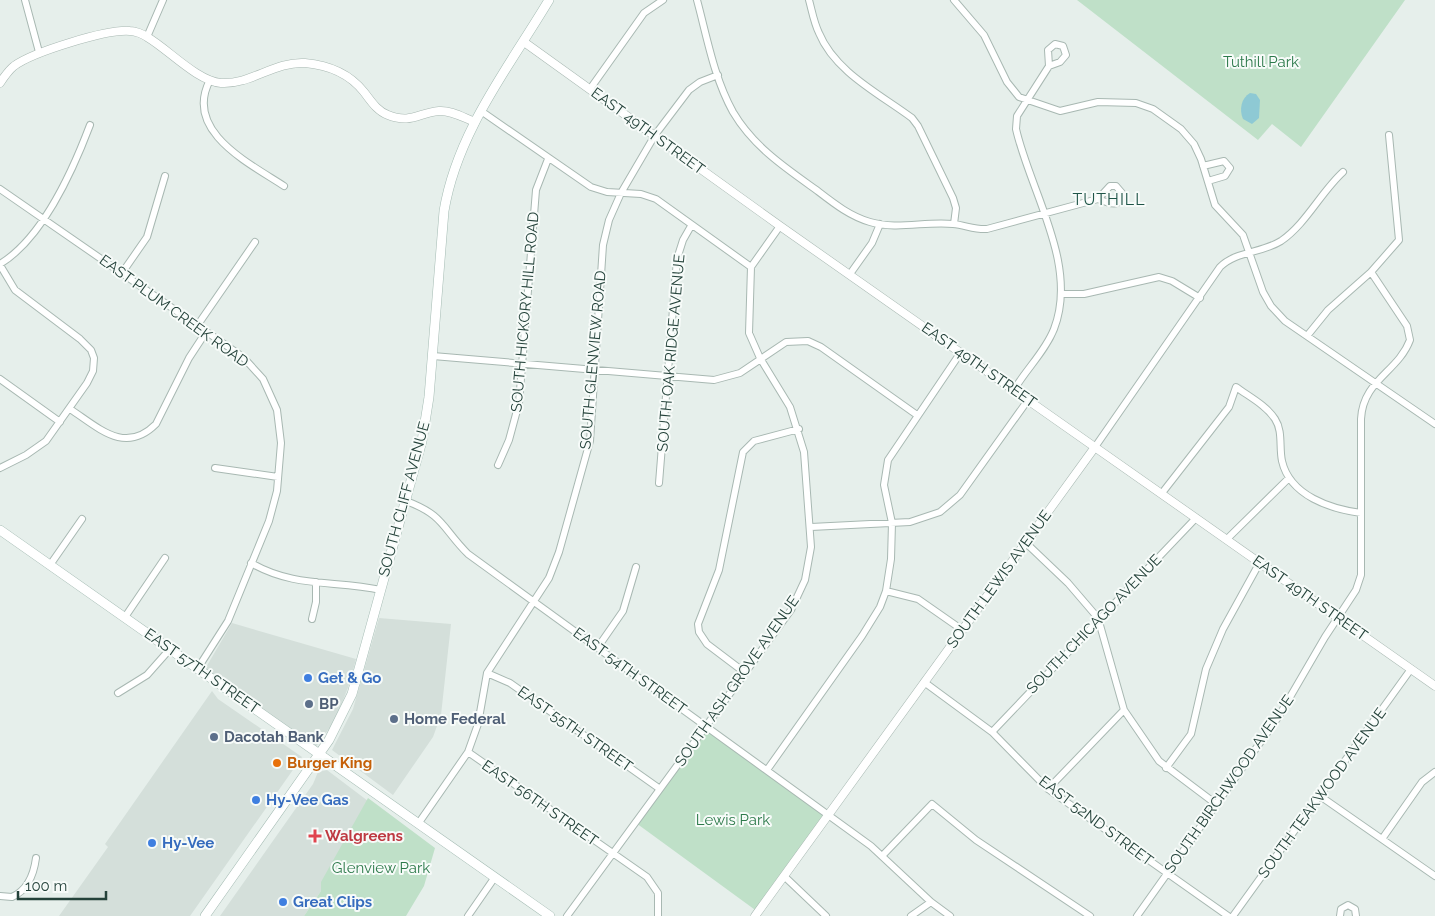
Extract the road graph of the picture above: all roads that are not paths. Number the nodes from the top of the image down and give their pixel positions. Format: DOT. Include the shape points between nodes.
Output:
graph roads {
  1 [pos="25,0"];
  2 [pos="164,0"];
  3 [pos="549,0"];
  4 [pos="663,0"];
  5 [pos="697,0"];
  6 [pos="809,0"];
  7 [pos="954,0"];
  8 [pos="147,37"];
  9 [pos="524,42"];
  10 [pos="40,52"];
  11 [pos="1049,66"];
  12 [pos="718,75"];
  13 [pos="210,80"];
  14 [pos="0,83"];
  15 [pos="590,89"];
  16 [pos="1027,101"];
  17 [pos="481,111"];
  18 [pos="475,122"];
  19 [pos="90,124"];
  20 [pos="655,135"];
  21 [pos="1389,135"];
  22 [pos="548,159"];
  23 [pos="1203,166"];
  24 [pos="1343,172"];
  25 [pos="165,176"];
  26 [pos="1208,181"];
  27 [pos="284,186"];
  28 [pos="0,189"];
  29 [pos="621,194"];
  30 [pos="1098,199"];
  31 [pos="1045,214"];
  32 [pos="43,218"];
  33 [pos="880,224"];
  34 [pos="954,224"];
  35 [pos="691,226"];
  36 [pos="780,226"];
  37 [pos="255,242"];
  38 [pos="1250,252"];
  39 [pos="0,265"];
  40 [pos="751,267"];
  41 [pos="1371,272"];
  42 [pos="122,273"];
  43 [pos="850,274"];
  44 [pos="1062,294"];
  45 [pos="1200,298"];
  46 [pos="197,326"];
  47 [pos="206,332"];
  48 [pos="1307,336"];
  49 [pos="961,352"];
  50 [pos="433,356"];
  51 [pos="760,358"];
  52 [pos="522,365"];
  53 [pos="595,370"];
  54 [pos="669,376"];
  55 [pos="0,379"];
  56 [pos="1375,384"];
  57 [pos="1014,390"];
  58 [pos="1028,400"];
  59 [pos="70,409"];
  60 [pos="917,415"];
  61 [pos="60,422"];
  62 [pos="1435,424"];
  63 [pos="799,429"];
  64 [pos="1095,447"];
  65 [pos="498,465"];
  66 [pos="0,468"];
  67 [pos="215,468"];
  68 [pos="278,477"];
  69 [pos="1289,478"];
  70 [pos="659,483"];
  71 [pos="1162,493"];
  72 [pos="406,501"];
  73 [pos="1361,513"];
  74 [pos="1196,518"];
  75 [pos="82,519"];
  76 [pos="892,523"];
  77 [pos="811,527"];
  78 [pos="0,530"];
  79 [pos="1227,539"];
  80 [pos="1026,544"];
  81 [pos="165,558"];
  82 [pos="1260,562"];
  83 [pos="251,563"];
  84 [pos="50,565"];
  85 [pos="636,567"];
  86 [pos="316,582"];
  87 [pos="381,590"];
  88 [pos="886,591"];
  89 [pos="534,602"];
  90 [pos="125,617"];
  91 [pos="1338,617"];
  92 [pos="1098,618"];
  93 [pos="312,619"];
  94 [pos="961,629"];
  95 [pos="598,647"];
  96 [pos="170,648"];
  97 [pos="198,668"];
  98 [pos="1411,669"];
  99 [pos="744,672"];
  100 [pos="487,673"];
  101 [pos="924,682"];
  102 [pos="1435,686"];
  103 [pos="118,694"];
  104 [pos="1124,710"];
  105 [pos="705,726"];
  106 [pos="992,732"];
  107 [pos="468,752"];
  108 [pos="319,754"];
  109 [pos="1166,768"];
  110 [pos="767,770"];
  111 [pos="1435,772"];
  112 [pos="660,789"];
  113 [pos="1048,789"];
  114 [pos="1320,796"];
  115 [pos="1216,804"];
  116 [pos="828,815"];
  117 [pos="418,824"];
  118 [pos="1382,839"];
  119 [pos="613,854"];
  120 [pos="883,855"];
  121 [pos="36,858"];
  122 [pos="1167,874"];
  123 [pos="784,876"];
  124 [pos="1435,876"];
  125 [pos="495,877"];
  126 [pos="0,896"];
  127 [pos="931,902"];
  128 [pos="205,916"];
  129 [pos="468,916"];
  130 [pos="550,916"];
  131 [pos="567,916"];
  132 [pos="658,916"];
  133 [pos="755,916"];
  134 [pos="826,916"];
  135 [pos="911,916"];
  136 [pos="950,916"];
  137 [pos="1090,916"];
  138 [pos="1137,916"];
  139 [pos="1228,916"];
  140 [pos="1233,916"];
  141 [pos="1340,916"];
  142 [pos="1356,916"];
  1 -- 10 [label="street"];
  2 -- 8 [label="street"];
  3 -- 9 [label="main road, SOUTH CLIFF AVENUE"];
  4 -- 15 [label="street" via="644,13"];
  5 -- 12 [label="street"];
  6 -- 34 [label="street" via="818,32 832,54 859,80 912,118 918,126 953,198 956,208"];
  7 -- 16 [label="street" via="984,35 1012,90"];
  8 -- 10 [label="street" via="131,30 116,32"];
  8 -- 13 [label="street"];
  9 -- 15 [label="street, EAST 49TH STREET"];
  9 -- 17 [label="main road, SOUTH CLIFF AVENUE"];
  10 -- 14 [label="street" via="13,66"];
  11 -- 16 [label="street"];
  12 -- 20 [label="street, SOUTH GLENVIEW ROAD" via="689,90"];
  12 -- 33 [label="street" via="734,112 766,154 840,207"];
  13 -- 18 [label="street" via="234,82 282,64 323,65 347,75 386,115 412,120 440,111"];
  13 -- 27 [label="street" via="203,93 207,120 214,135"];
  15 -- 20 [label="street, EAST 49TH STREET"];
  16 -- 23 [label="street" via="1060,111 1115,101 1152,109 1181,128 1194,144"];
  16 -- 31 [label="street" via="1017,116 1016,130"];
  17 -- 18 [label="main road, SOUTH CLIFF AVENUE"];
  17 -- 22 [label="street"];
  18 -- 50 [label="main road, SOUTH CLIFF AVENUE" via="460,152 447,196"];
  19 -- 32 [label="street" via="74,167"];
  20 -- 29 [label="street, SOUTH GLENVIEW ROAD"];
  20 -- 36 [label="street, EAST 49TH STREET"];
  21 -- 41 [label="street" via="1399,240"];
  22 -- 29 [label="street" via="591,187"];
  22 -- 52 [label="street, SOUTH HICKORY HILL ROAD" via="536,190"];
  23 -- 26 [label="street"];
  23 -- 26 [label="street" via="1224,161 1230,168 1225,176"];
  24 -- 38 [label="street, SOUTH LEWIS AVENUE" via="1280,241"];
  25 -- 42 [label="street" via="146,237"];
  26 -- 38 [label="street" via="1214,205 1237,226"];
  28 -- 32 [label="street, EAST PLUM CREEK ROAD"];
  29 -- 35 [label="street" via="642,194 656,199"];
  29 -- 53 [label="street, SOUTH GLENVIEW ROAD" via="604,237"];
  30 -- 31 [label="street"];
  31 -- 34 [label="street" via="987,230"];
  31 -- 44 [label="street"];
  32 -- 39 [label="street" via="21,248"];
  32 -- 42 [label="street, EAST PLUM CREEK ROAD"];
  33 -- 34 [label="street"];
  33 -- 43 [label="street" via="872,243"];
  35 -- 40 [label="street"];
  35 -- 54 [label="street, SOUTH OAK RIDGE AVENUE" via="677,259"];
  36 -- 40 [label="street"];
  36 -- 43 [label="street, EAST 49TH STREET"];
  37 -- 46 [label="street"];
  38 -- 45 [label="street, SOUTH LEWIS AVENUE" via="1224,264"];
  38 -- 48 [label="street" via="1271,306 1285,321"];
  39 -- 59 [label="street" via="15,290 91,350 93,371"];
  40 -- 51 [label="street, SOUTH ASH GROVE AVENUE" via="749,333"];
  41 -- 48 [label="street" via="1328,310"];
  41 -- 56 [label="street, SOUTH BIRCHWOOD AVENUE" via="1407,326 1410,340 1401,357"];
  42 -- 46 [label="street, EAST PLUM CREEK ROAD"];
  43 -- 49 [label="street, EAST 49TH STREET"];
  44 -- 45 [label="street" via="1084,294 1159,277"];
  44 -- 57 [label="street" via="1054,330"];
  45 -- 64 [label="street, SOUTH LEWIS AVENUE"];
  46 -- 47 [label="street, EAST PLUM CREEK ROAD"];
  47 -- 59 [label="street" via="189,358 156,424 148,432 137,437 118,438"];
  47 -- 68 [label="street, EAST PLUM CREEK ROAD" via="250,364 267,387 277,410 281,432"];
  48 -- 56 [label="street"];
  49 -- 57 [label="street, EAST 49TH STREET"];
  49 -- 60 [label="street"];
  50 -- 52 [label="street"];
  50 -- 72 [label="main road, SOUTH CLIFF AVENUE" via="422,441"];
  51 -- 54 [label="street" via="740,373 722,379"];
  51 -- 60 [label="street" via="786,342 808,341"];
  51 -- 63 [label="street, SOUTH ASH GROVE AVENUE" via="781,390"];
  52 -- 53 [label="street"];
  52 -- 65 [label="street, SOUTH HICKORY HILL ROAD" via="519,403"];
  53 -- 54 [label="street"];
  53 -- 89 [label="street, SOUTH GLENVIEW ROAD" via="590,441 559,552 549,578"];
  54 -- 70 [label="street, SOUTH OAK RIDGE AVENUE"];
  55 -- 61 [label="street"];
  56 -- 62 [label="street"];
  56 -- 73 [label="street, SOUTH BIRCHWOOD AVENUE" via="1365,396 1361,410"];
  57 -- 58 [label="street, EAST 49TH STREET"];
  58 -- 64 [label="street, EAST 49TH STREET"];
  58 -- 76 [label="street" via="954,501 930,517"];
  59 -- 61 [label="street"];
  60 -- 76 [label="street" via="891,453 885,469 884,490"];
  61 -- 66 [label="street" via="46,441"];
  63 -- 77 [label="street, SOUTH ASH GROVE AVENUE" via="806,460"];
  63 -- 99 [label="street" via="754,441 743,452 720,570 700,614 699,632 706,644"];
  64 -- 71 [label="street, EAST 49TH STREET"];
  64 -- 80 [label="street, SOUTH LEWIS AVENUE"];
  67 -- 68 [label="street"];
  68 -- 83 [label="street, EAST PLUM CREEK ROAD" via="269,521"];
  69 -- 71 [label="street" via="1282,460 1275,419 1236,387 1230,407"];
  69 -- 73 [label="street" via="1308,495 1331,508"];
  69 -- 79 [label="street"];
  71 -- 74 [label="street, EAST 49TH STREET"];
  72 -- 87 [label="main road, SOUTH CLIFF AVENUE"];
  72 -- 89 [label="street, EAST 54TH STREET" via="441,520 468,554"];
  73 -- 91 [label="street, SOUTH BIRCHWOOD AVENUE" via="1362,576"];
  74 -- 79 [label="street, EAST 49TH STREET"];
  74 -- 92 [label="street, SOUTH CHICAGO AVENUE"];
  75 -- 84 [label="street"];
  76 -- 77 [label="street"];
  76 -- 88 [label="street"];
  77 -- 99 [label="street, SOUTH ASH GROVE AVENUE" via="810,560 801,592"];
  78 -- 84 [label="main road, EAST 57TH STREET"];
  79 -- 82 [label="street, EAST 49TH STREET"];
  80 -- 92 [label="street"];
  80 -- 94 [label="street, SOUTH LEWIS AVENUE"];
  81 -- 90 [label="street"];
  82 -- 91 [label="street, EAST 49TH STREET"];
  82 -- 109 [label="street" via="1212,652 1191,734"];
  83 -- 86 [label="street" via="281,577"];
  83 -- 97 [label="street, EAST PLUM CREEK ROAD" via="225,627"];
  84 -- 90 [label="main road, EAST 57TH STREET"];
  85 -- 95 [label="street" via="623,611"];
  86 -- 87 [label="street"];
  86 -- 93 [label="street"];
  87 -- 108 [label="main road, SOUTH CLIFF AVENUE" via="352,694 339,723"];
  88 -- 94 [label="street" via="918,599"];
  88 -- 110 [label="street" via="872,623"];
  89 -- 95 [label="street, EAST 54TH STREET"];
  89 -- 100 [label="street, SOUTH GLENVIEW ROAD"];
  90 -- 96 [label="main road, EAST 57TH STREET"];
  91 -- 98 [label="street, EAST 49TH STREET"];
  91 -- 115 [label="street, SOUTH BIRCHWOOD AVENUE" via="1279,716"];
  92 -- 104 [label="street"];
  92 -- 106 [label="street, SOUTH CHICAGO AVENUE"];
  94 -- 101 [label="street, SOUTH LEWIS AVENUE"];
  95 -- 105 [label="street, EAST 54TH STREET"];
  96 -- 97 [label="main road, EAST 57TH STREET"];
  96 -- 103 [label="street" via="147,675"];
  97 -- 108 [label="main road, EAST 57TH STREET"];
  98 -- 102 [label="street, EAST 49TH STREET"];
  98 -- 114 [label="street, SOUTH TEAKWOOD AVENUE"];
  99 -- 105 [label="street, SOUTH ASH GROVE AVENUE"];
  100 -- 107 [label="street, SOUTH GLENVIEW ROAD" via="478,724"];
  100 -- 112 [label="street, EAST 55TH STREET" via="510,683"];
  101 -- 106 [label="street, EAST 52ND STREET"];
  101 -- 116 [label="street, SOUTH LEWIS AVENUE"];
  104 -- 109 [label="street"];
  104 -- 113 [label="street"];
  105 -- 110 [label="street, EAST 54TH STREET"];
  105 -- 112 [label="street, SOUTH ASH GROVE AVENUE"];
  106 -- 113 [label="street, EAST 52ND STREET"];
  107 -- 117 [label="street, SOUTH GLENVIEW ROAD"];
  107 -- 119 [label="street, EAST 56TH STREET"];
  108 -- 117 [label="main road, EAST 57TH STREET"];
  108 -- 128 [label="main road, SOUTH CLIFF AVENUE"];
  109 -- 115 [label="street"];
  110 -- 116 [label="street, EAST 54TH STREET"];
  111 -- 118 [label="street" via="1422,782"];
  112 -- 119 [label="street, SOUTH ASH GROVE AVENUE"];
  113 -- 122 [label="street, EAST 52ND STREET"];
  114 -- 118 [label="street"];
  114 -- 140 [label="street, SOUTH TEAKWOOD AVENUE"];
  115 -- 122 [label="street, SOUTH BIRCHWOOD AVENUE"];
  116 -- 120 [label="street, EAST 54TH STREET"];
  116 -- 123 [label="street, SOUTH LEWIS AVENUE"];
  117 -- 125 [label="main road, EAST 57TH STREET"];
  118 -- 124 [label="street"];
  119 -- 131 [label="street, SOUTH ASH GROVE AVENUE"];
  119 -- 132 [label="street, EAST 56TH STREET" via="653,883 659,898"];
  120 -- 127 [label="street, EAST 54TH STREET"];
  120 -- 137 [label="street" via="932,804 1018,870"];
  121 -- 126 [label="street" via="32,875 23,889 12,897"];
  122 -- 138 [label="street, SOUTH BIRCHWOOD AVENUE"];
  122 -- 139 [label="street, EAST 52ND STREET"];
  123 -- 133 [label="street, SOUTH LEWIS AVENUE"];
  123 -- 134 [label="street"];
  125 -- 129 [label="street"];
  125 -- 130 [label="main road, EAST 57TH STREET"];
  127 -- 135 [label="street"];
  127 -- 136 [label="street, EAST 54TH STREET"];
  141 -- 142 [label="street" via="1341,909 1348,905 1356,909"];
}
